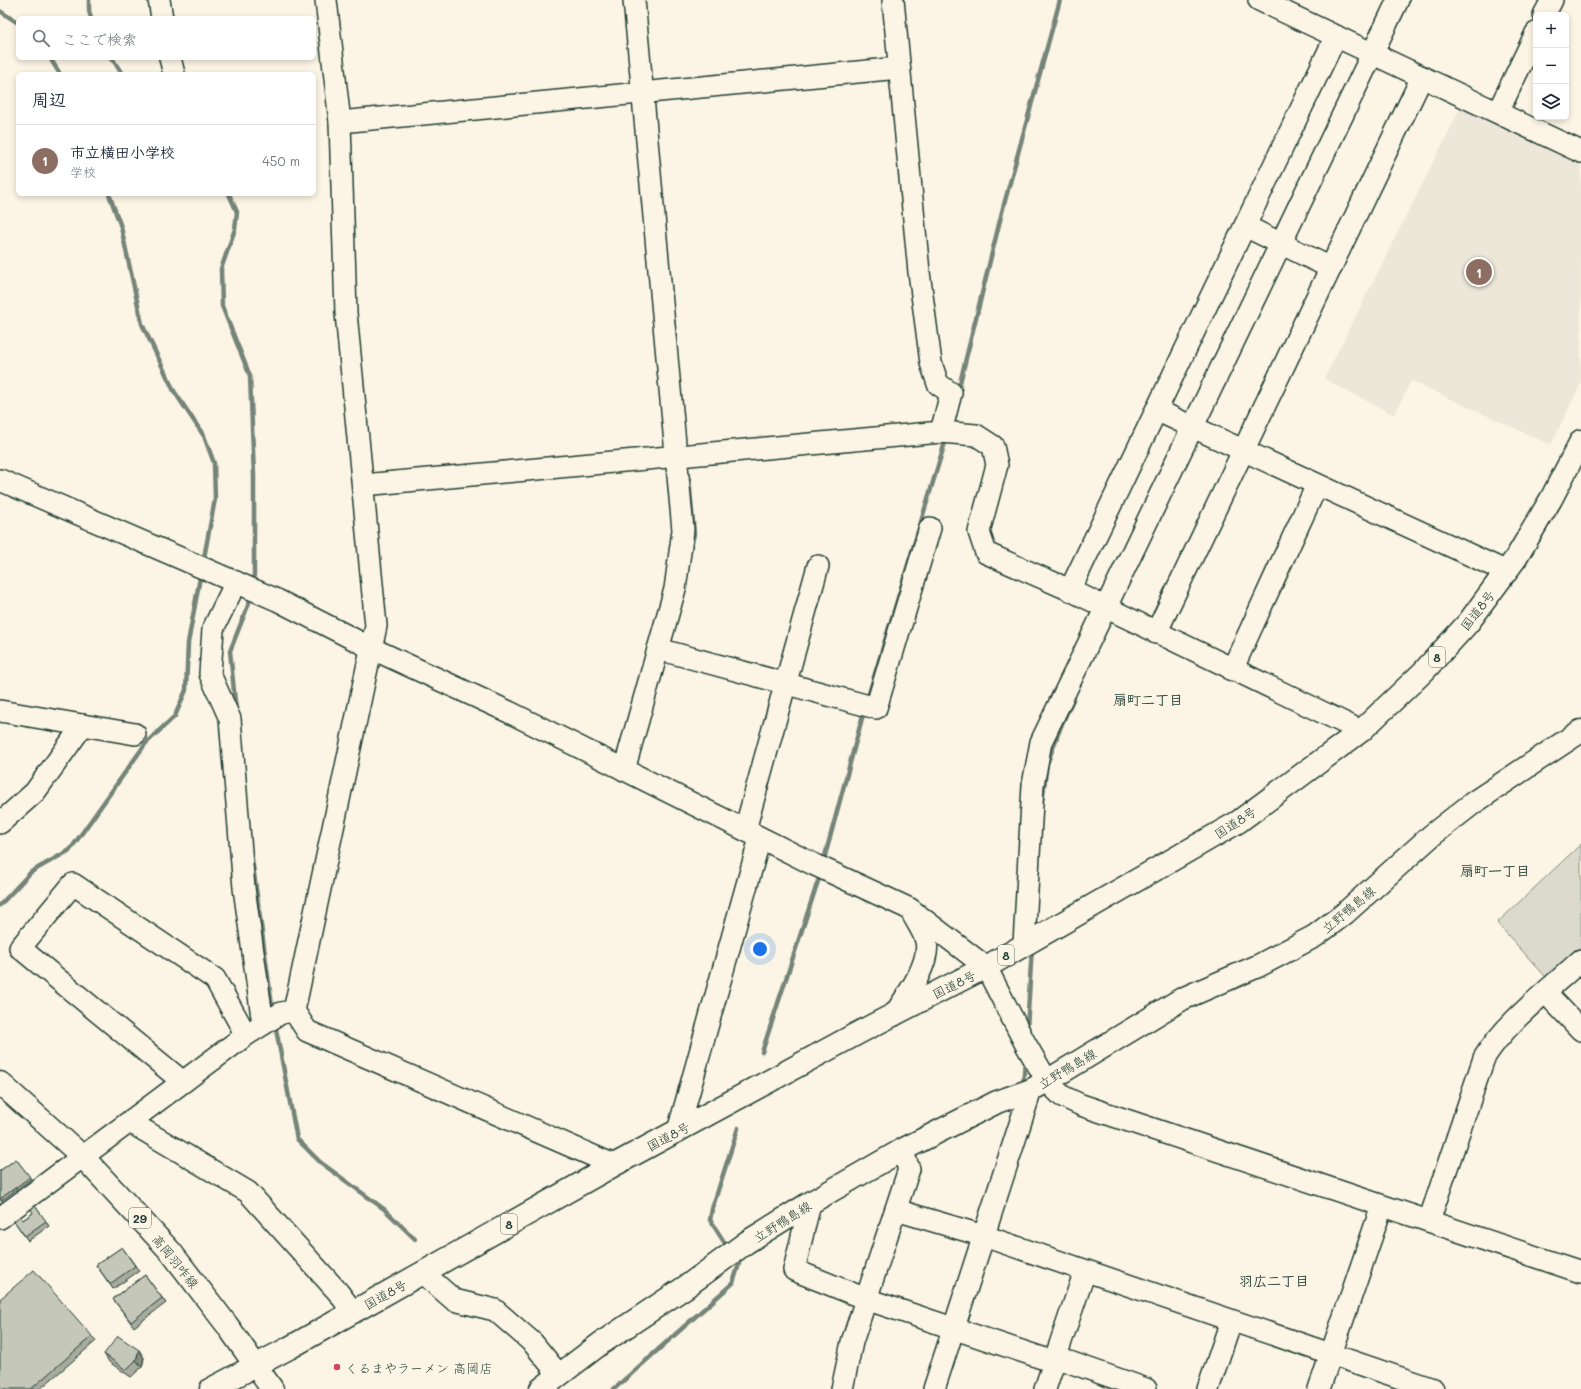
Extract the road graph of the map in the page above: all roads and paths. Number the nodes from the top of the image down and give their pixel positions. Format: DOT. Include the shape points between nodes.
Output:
graph roads {
  1 [pos="159,0"];
  2 [pos="326,0"];
  3 [pos="634,0"];
  4 [pos="893,0"];
  5 [pos="1259,0"];
  6 [pos="1398,0"];
  7 [pos="1552,0"];
  8 [pos="1546,12"];
  9 [pos="162,16"];
  10 [pos="1336,36"];
  11 [pos="1533,39"];
  12 [pos="1373,53"];
  13 [pos="170,60"];
  14 [pos="898,68"];
  15 [pos="174,72"];
  16 [pos="1422,77"];
  17 [pos="650,92"];
  18 [pos="1498,112"];
  19 [pos="340,122"];
  20 [pos="1581,152"];
  21 [pos="1245,226"];
  22 [pos="1282,244"];
  23 [pos="1331,268"];
  24 [pos="1156,410"];
  25 [pos="1194,427"];
  26 [pos="949,432"];
  27 [pos="1581,441"];
  28 [pos="1244,450"];
  29 [pos="684,456"];
  30 [pos="0,480"];
  31 [pos="363,485"];
  32 [pos="1317,485"];
  33 [pos="930,528"];
  34 [pos="818,566"];
  35 [pos="1507,572"];
  36 [pos="236,582"];
  37 [pos="1070,590"];
  38 [pos="1106,608"];
  39 [pos="1156,633"];
  40 [pos="373,649"];
  41 [pos="658,649"];
  42 [pos="1232,670"];
  43 [pos="786,683"];
  44 [pos="0,710"];
  45 [pos="83,724"];
  46 [pos="1361,731"];
  47 [pos="1581,732"];
  48 [pos="135,734"];
  49 [pos="624,770"];
  50 [pos="4,816"];
  51 [pos="752,834"];
  52 [pos="910,909"];
  53 [pos="1024,944"];
  54 [pos="1581,960"];
  55 [pos="986,967"];
  56 [pos="1546,993"];
  57 [pos="294,1011"];
  58 [pos="894,1015"];
  59 [pos="263,1024"];
  60 [pos="1581,1030"];
  61 [pos="246,1035"];
  62 [pos="183,1082"];
  63 [pos="1039,1086"];
  64 [pos="2,1088"];
  65 [pos="130,1122"];
  66 [pos="678,1131"];
  67 [pos="902,1150"];
  68 [pos="83,1157"];
  69 [pos="614,1165"];
  70 [pos="810,1202"];
  71 [pos="1382,1206"];
  72 [pos="896,1210"];
  73 [pos="0,1218"];
  74 [pos="1429,1221"];
  75 [pos="978,1235"];
  76 [pos="1085,1271"];
  77 [pos="1581,1272"];
  78 [pos="422,1273"];
  79 [pos="866,1298"];
  80 [pos="353,1312"];
  81 [pos="1231,1321"];
  82 [pos="947,1326"];
  83 [pos="1331,1355"];
  84 [pos="1055,1360"];
  85 [pos="255,1364"];
  86 [pos="559,1375"];
  87 [pos="211,1389"];
  88 [pos="272,1389"];
  89 [pos="541,1389"];
  90 [pos="842,1389"];
  91 [pos="934,1389"];
  92 [pos="1045,1389"];
  93 [pos="1146,1389"];
  94 [pos="1208,1389"];
  95 [pos="1318,1389"];
  96 [pos="1433,1389"];
  1 -- 9 [label="street"];
  2 -- 19 [label="street"];
  3 -- 17 [label="street"];
  4 -- 14 [label="street"];
  5 -- 10 [label="street"];
  6 -- 12 [label="street"];
  7 -- 8 [label="street"];
  10 -- 12 [label="street"];
  10 -- 21 [label="street"];
  11 -- 18 [label="street"];
  12 -- 16 [label="street"];
  12 -- 22 [label="street"];
  13 -- 15 [label="street"];
  14 -- 17 [label="street"];
  14 -- 26 [label="street" via="931,363 938,384 951,393"];
  16 -- 18 [label="street"];
  16 -- 23 [label="street"];
  17 -- 19 [label="street"];
  17 -- 29 [label="street"];
  18 -- 20 [label="street"];
  19 -- 31 [label="street" via="346,313"];
  21 -- 22 [label="street"];
  21 -- 24 [label="street"];
  22 -- 23 [label="street"];
  22 -- 25 [label="street"];
  23 -- 28 [label="street"];
  24 -- 25 [label="street"];
  24 -- 37 [label="street"];
  25 -- 28 [label="street"];
  25 -- 38 [label="street"];
  26 -- 29 [label="street"];
  26 -- 37 [label="street" via="976,434 993,446 997,465 979,532 986,553"];
  27 -- 35 [label="main road, 国道8号 / 8"];
  28 -- 32 [label="street"];
  28 -- 39 [label="street"];
  29 -- 31 [label="street"];
  29 -- 41 [label="street" via="683,530 675,590"];
  30 -- 36 [label="street"];
  31 -- 40 [label="street" via="376,626"];
  32 -- 35 [label="street"];
  32 -- 42 [label="street"];
  33 -- 43 [label="street" via="876,708"];
  34 -- 43 [label="street"];
  35 -- 46 [label="main road, 国道8号 / 8" via="1468,623 1423,672"];
  36 -- 40 [label="street"];
  36 -- 59 [label="street" via="213,628 210,674 230,720 244,888"];
  37 -- 38 [label="street"];
  38 -- 39 [label="street"];
  38 -- 53 [label="street" via="1041,742 1033,785"];
  39 -- 42 [label="street"];
  40 -- 49 [label="street" via="509,712"];
  40 -- 57 [label="street"];
  41 -- 43 [label="street"];
  41 -- 49 [label="street"];
  42 -- 46 [label="street"];
  43 -- 51 [label="street"];
  44 -- 45 [label="street"];
  45 -- 48 [label="street"];
  45 -- 50 [label="street" via="35,792"];
  46 -- 53 [label="main road, 国道8号 / 8" via="1238,822"];
  47 -- 63 [label="main road, 立野鴨島線" via="1473,803 1315,936 1258,966 1182,999"];
  49 -- 51 [label="street"];
  51 -- 52 [label="street"];
  51 -- 66 [label="street"];
  52 -- 55 [label="street"];
  52 -- 58 [label="street" via="926,941 925,953 922,966 911,988"];
  53 -- 55 [label="main road, 国道8号 / 8"];
  54 -- 56 [label="street"];
  55 -- 58 [label="main road, 国道8号 / 8"];
  55 -- 63 [label="street" via="1014,1023"];
  56 -- 60 [label="street"];
  56 -- 74 [label="street" via="1506,1027 1482,1058"];
  57 -- 59 [label="street" via="281,1013"];
  57 -- 69 [label="street" via="307,1031"];
  58 -- 66 [label="main road, 国道8号 / 8"];
  59 -- 61 [label="street"];
  61 -- 62 [label="street"];
  61 -- 62 [label="street" via="215,979 73,884 20,948"];
  62 -- 65 [label="street"];
  63 -- 67 [label="main road, 立野鴨島線" via="997,1102"];
  63 -- 71 [label="street" via="1081,1104"];
  63 -- 75 [label="street"];
  64 -- 68 [label="main road, 高岡羽咋線 / 29"];
  65 -- 68 [label="street"];
  65 -- 80 [label="street" via="248,1192"];
  66 -- 69 [label="main road, 国道8号 / 8"];
  67 -- 70 [label="main road, 立野鴨島線"];
  67 -- 72 [label="street" via="909,1169"];
  68 -- 73 [label="street"];
  68 -- 85 [label="main road, 高岡羽咋線 / 29" via="171,1252"];
  69 -- 78 [label="main road, 国道8号 / 8"];
  70 -- 79 [label="street" via="794,1270"];
  70 -- 86 [label="main road, 立野鴨島線" via="747,1242"];
  71 -- 74 [label="street"];
  71 -- 83 [label="street"];
  72 -- 75 [label="street"];
  72 -- 79 [label="street"];
  74 -- 77 [label="street"];
  75 -- 76 [label="street"];
  75 -- 82 [label="street"];
  76 -- 81 [label="street"];
  76 -- 84 [label="street"];
  78 -- 80 [label="main road, 国道8号 / 8"];
  78 -- 86 [label="street" via="454,1300 495,1310 533,1343"];
  79 -- 82 [label="street"];
  79 -- 90 [label="street" via="852,1342"];
  80 -- 85 [label="main road, 国道8号 / 8"];
  81 -- 83 [label="street"];
  81 -- 94 [label="street"];
  82 -- 84 [label="street"];
  82 -- 91 [label="street"];
  83 -- 95 [label="street"];
  83 -- 96 [label="street"];
  84 -- 92 [label="street"];
  84 -- 93 [label="street"];
  85 -- 87 [label="main road, 国道8号 / 8"];
  85 -- 88 [label="main road, 高岡羽咋線"];
  86 -- 89 [label="main road, 立野鴨島線"];
}
